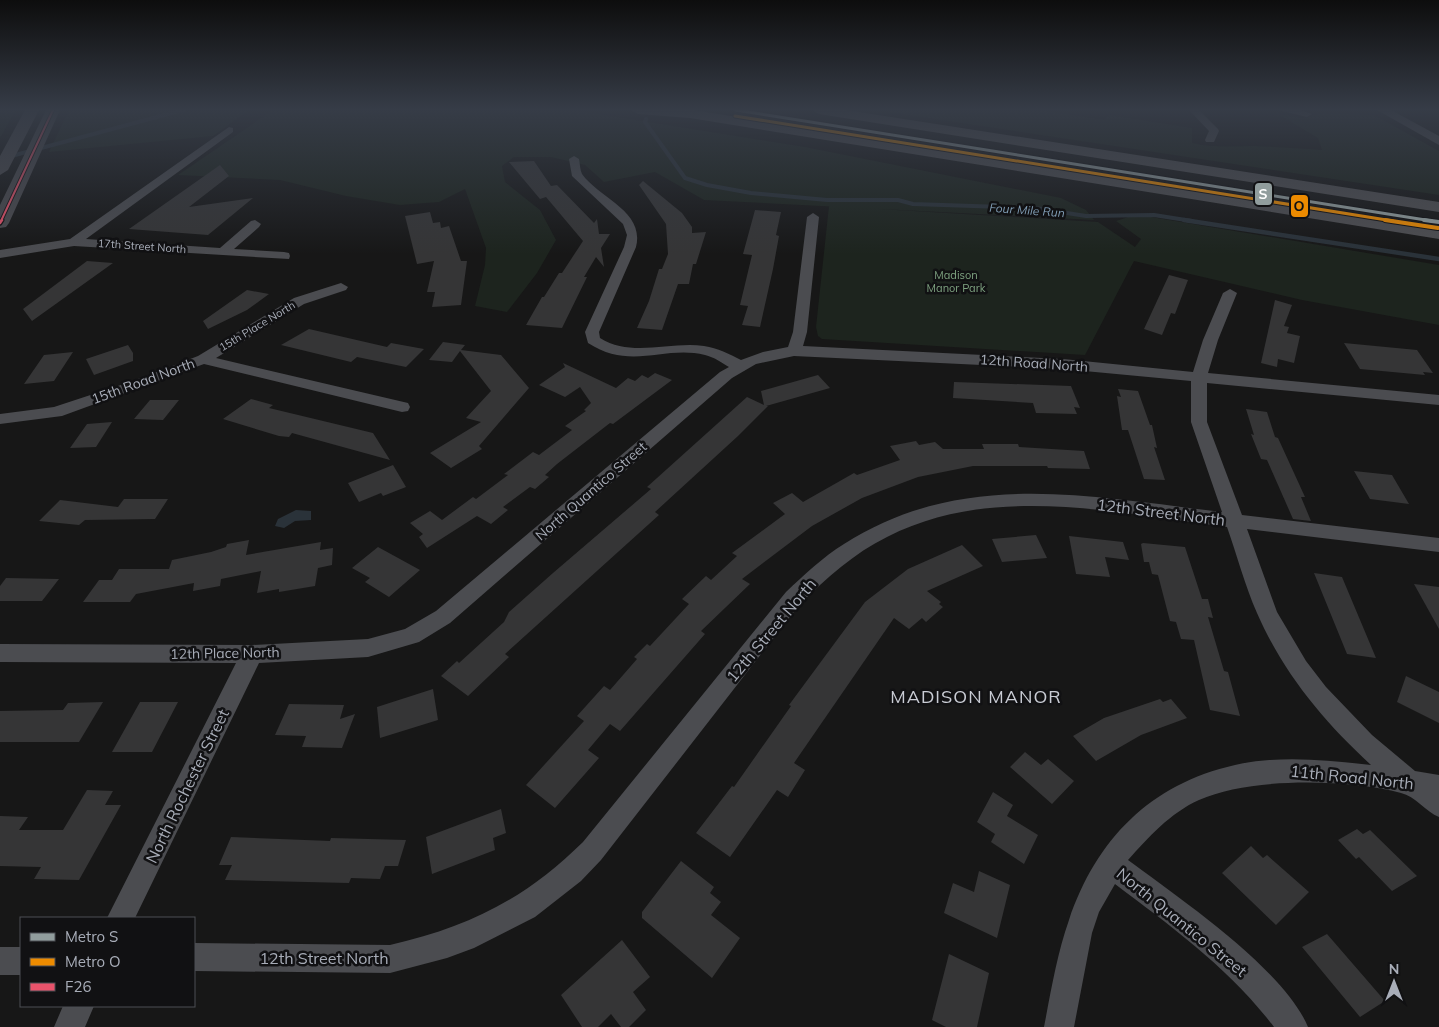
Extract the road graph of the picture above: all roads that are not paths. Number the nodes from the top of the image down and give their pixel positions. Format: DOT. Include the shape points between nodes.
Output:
graph roads {
  1 [pos="6,158"];
  2 [pos="30,158"];
  3 [pos="190,158"];
  4 [pos="965,158"];
  5 [pos="1125,158"];
  6 [pos="574,160"];
  7 [pos="0,170"];
  8 [pos="1439,207"];
  9 [pos="813,217"];
  10 [pos="0,222"];
  11 [pos="255,224"];
  12 [pos="1439,234"];
  13 [pos="74,242"];
  14 [pos="224,251"];
  15 [pos="0,254"];
  16 [pos="284,256"];
  17 [pos="341,287"];
  18 [pos="1230,293"];
  19 [pos="794,351"];
  20 [pos="203,359"];
  21 [pos="740,366"];
  22 [pos="1198,376"];
  23 [pos="1439,400"];
  24 [pos="402,407"];
  25 [pos="0,419"];
  26 [pos="1234,521"];
  27 [pos="1439,545"];
  28 [pos="443,617"];
  29 [pos="0,653"];
  30 [pos="252,654"];
  31 [pos="1407,782"];
  32 [pos="1439,787"];
  33 [pos="1439,805"];
  34 [pos="1109,864"];
  35 [pos="122,917"];
  36 [pos="195,957"];
  37 [pos="0,961"];
  38 [pos="20,961"];
  39 [pos="79,1007"];
  40 [pos="69,1027"];
  41 [pos="1059,1027"];
  42 [pos="1293,1027"];
  1 -- 7 [label="main road"];
  2 -- 10 [label="main road"];
  3 -- 13 [label="street"];
  4 -- 12 [label="highway"];
  5 -- 8 [label="highway"];
  6 -- 21 [label="street" via="576,174 629,223 633,235 592,338 604,347 633,352 701,350"];
  9 -- 19 [label="street" via="801,328"];
  11 -- 14 [label="street"];
  13 -- 14 [label="street, 17th Street North"];
  13 -- 15 [label="street, 17th Street North"];
  14 -- 16 [label="street, 17th Street North"];
  17 -- 20 [label="street, 15th Place North" via="299,302"];
  18 -- 22 [label="street"];
  19 -- 21 [label="street, 12th Road North" via="766,356"];
  19 -- 22 [label="street, 12th Road North" via="1063,364"];
  20 -- 24 [label="street, 15th Road North"];
  20 -- 25 [label="street, 15th Road North" via="56,412"];
  21 -- 28 [label="street, North Quantico Street" via="718,381"];
  22 -- 23 [label="street, 12th Road North"];
  22 -- 26 [label="street" via="1196,403 1199,422"];
  26 -- 27 [label="street, 12th Street North"];
  26 -- 31 [label="street" via="1270,620 1292,659 1357,737"];
  26 -- 36 [label="street, 12th Street North" via="1079,501 1019,499 964,504 900,521 847,550 798,593 592,851 556,886 520,911 462,940 390,959"];
  28 -- 30 [label="street, 12th Place North" via="411,636 378,647"];
  29 -- 30 [label="street, 12th Place North"];
  30 -- 35 [label="street, North Rochester Street"];
  31 -- 32 [label="street, 11th Road North"];
  31 -- 33 [label="street"];
  31 -- 34 [label="street, 11th Road North" via="1298,770 1252,772 1215,780 1159,808 1136,830"];
  34 -- 41 [label="street, 11th Road North" via="1082,920"];
  34 -- 42 [label="street, North Quantico Street" via="1229,955 1266,992"];
  37 -- 38 [label="street"];
  39 -- 40 [label="street"];
}
